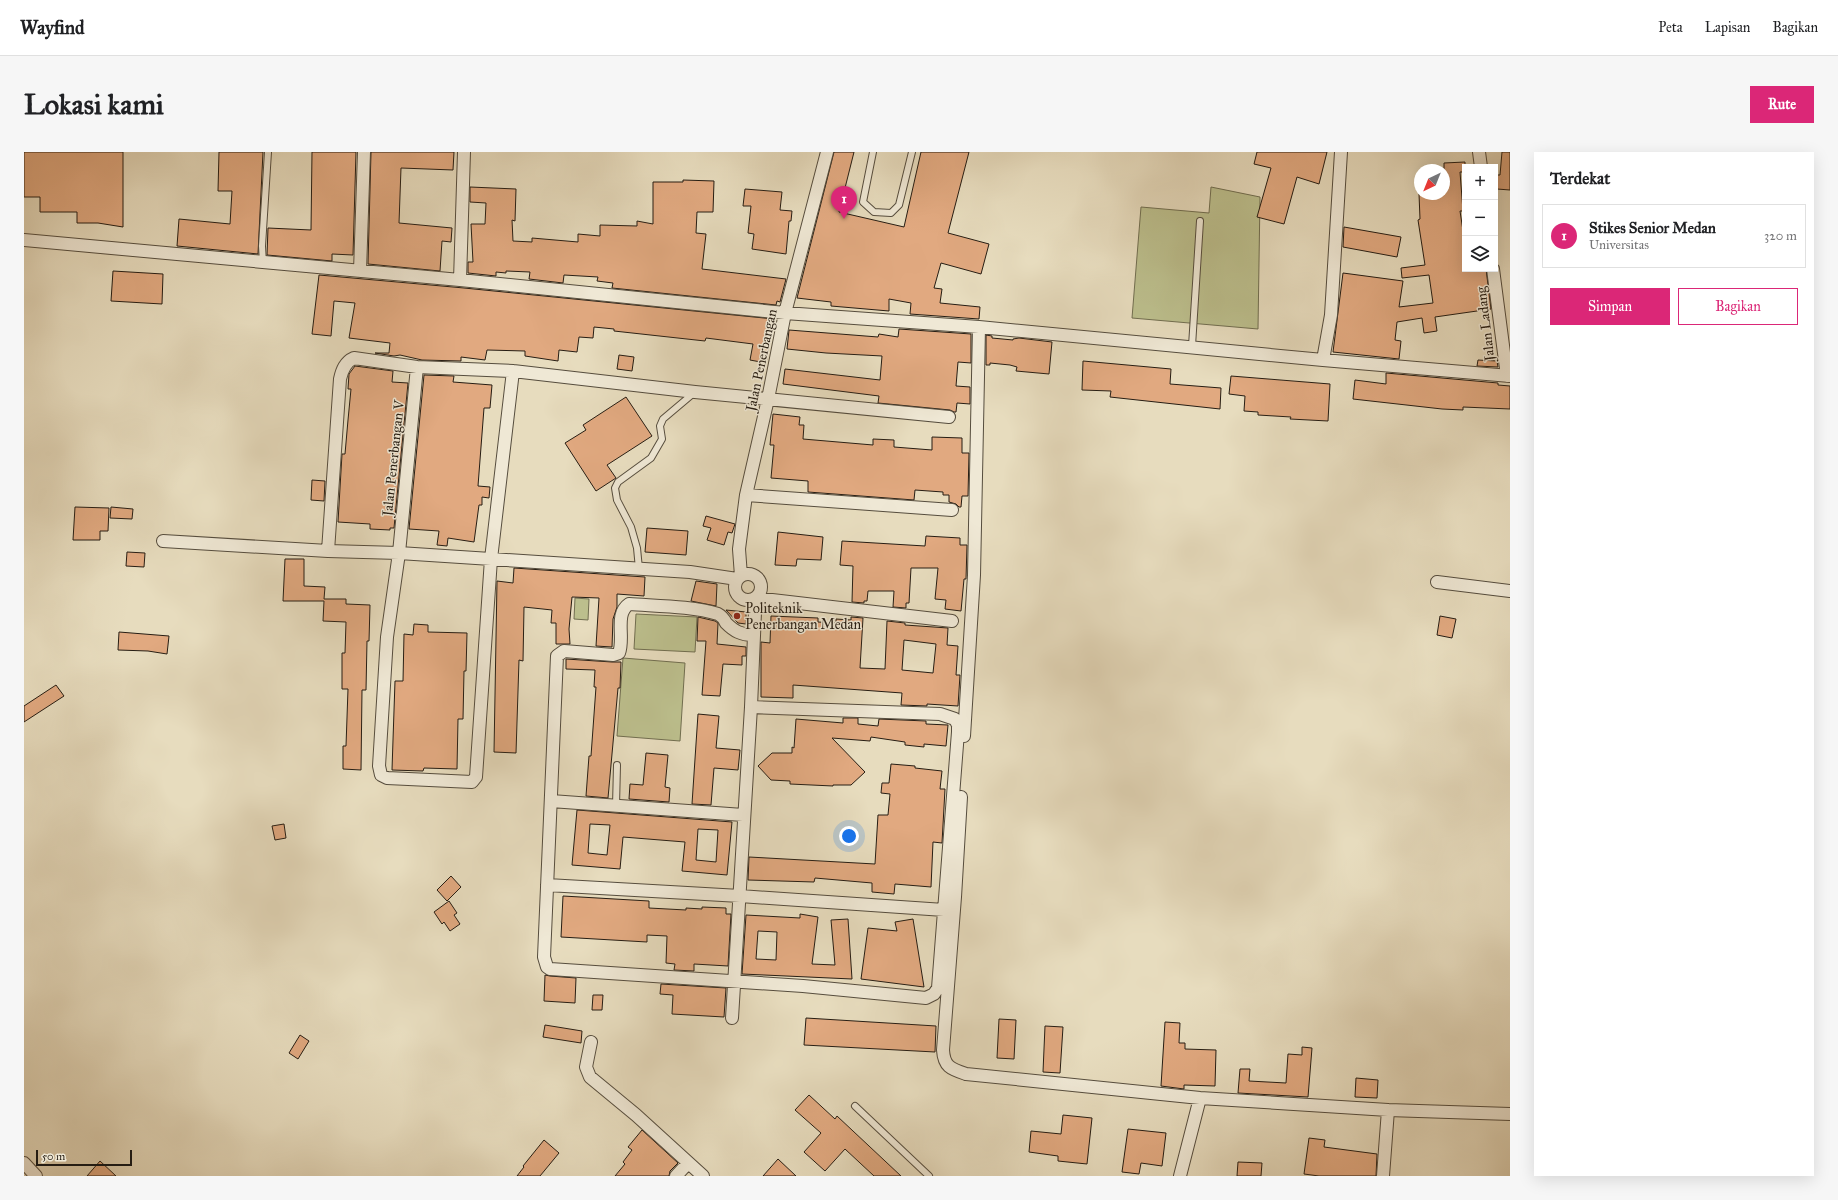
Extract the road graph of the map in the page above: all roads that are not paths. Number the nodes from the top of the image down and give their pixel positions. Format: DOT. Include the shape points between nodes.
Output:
graph roads {
  1 [pos="268,152"];
  2 [pos="364,152"];
  3 [pos="464,152"];
  4 [pos="827,152"];
  5 [pos="873,152"];
  6 [pos="912,152"];
  7 [pos="1341,152"];
  8 [pos="1479,152"];
  9 [pos="1481,164"];
  10 [pos="1200,221"];
  11 [pos="24,240"];
  12 [pos="264,263"];
  13 [pos="360,271"];
  14 [pos="1493,272"];
  15 [pos="460,280"];
  16 [pos="785,313"];
  17 [pos="979,327"];
  18 [pos="1192,346"];
  19 [pos="1323,360"];
  20 [pos="417,367"];
  21 [pos="513,371"];
  22 [pos="1508,376"];
  23 [pos="695,392"];
  24 [pos="768,399"];
  25 [pos="949,417"];
  26 [pos="746,494"];
  27 [pos="952,510"];
  28 [pos="163,541"];
  29 [pos="328,551"];
  30 [pos="399,553"];
  31 [pos="491,559"];
  32 [pos="639,569"];
  33 [pos="739,577"];
  34 [pos="1437,582"];
  35 [pos="1510,591"];
  36 [pos="754,599"];
  37 [pos="952,620"];
  38 [pos="753,635"];
  39 [pos="751,707"];
  40 [pos="617,765"];
  41 [pos="551,801"];
  42 [pos="616,806"];
  43 [pos="743,815"];
  44 [pos="547,885"];
  45 [pos="740,896"];
  46 [pos="944,910"];
  47 [pos="734,983"];
  48 [pos="732,1018"];
  49 [pos="591,1042"];
  50 [pos="1200,1098"];
  51 [pos="855,1106"];
  52 [pos="1388,1110"];
  53 [pos="1510,1114"];
  54 [pos="24,1163"];
  55 [pos="688,1163"];
  56 [pos="36,1176"];
  57 [pos="676,1176"];
  58 [pos="703,1176"];
  59 [pos="929,1176"];
  60 [pos="1180,1176"];
  61 [pos="1382,1176"];
  1 -- 12 [label="lane" via="262,246"];
  2 -- 13 [label="street"];
  3 -- 15 [label="street"];
  4 -- 16 [label="street, Jalan Penerbangan"];
  5 -- 6 [label="lane" via="863,202 874,212 891,213 899,205"];
  7 -- 19 [label="street" via="1331,315"];
  8 -- 9 [label="street"];
  10 -- 18 [label="lane"];
  11 -- 12 [label="street"];
  12 -- 13 [label="street"];
  13 -- 15 [label="street"];
  14 -- 22 [label="street, Jalan Ladang"];
  15 -- 16 [label="street"];
  16 -- 17 [label="street"];
  16 -- 24 [label="street, Jalan Penerbangan"];
  17 -- 18 [label="street"];
  17 -- 50 [label="street" via="974,575 944,1060 952,1069 966,1074"];
  18 -- 19 [label="street"];
  19 -- 22 [label="street"];
  20 -- 21 [label="street"];
  20 -- 29 [label="street" via="354,358 343,368 340,379"];
  20 -- 30 [label="street, Jalan Penerbangan V"];
  21 -- 23 [label="street"];
  21 -- 31 [label="street"];
  23 -- 24 [label="street"];
  23 -- 32 [label="lane" via="663,418 660,426 662,439 651,458 618,482 615,488 617,500 631,527"];
  24 -- 25 [label="street"];
  24 -- 26 [label="street, Jalan Penerbangan"];
  26 -- 27 [label="street"];
  26 -- 33 [label="street, Jalan Penerbangan" via="739,549"];
  28 -- 29 [label="street"];
  29 -- 30 [label="street"];
  30 -- 31 [label="street"];
  30 -- 31 [label="street, Jalan Penerbangan V" via="387,637 379,766 381,774 387,778 425,781 472,782 476,777"];
  31 -- 32 [label="street"];
  32 -- 33 [label="street"];
  33 -- 36 [label="street" via="735,588 737,595 742,599"];
  33 -- 36 [label="street" via="748,574 758,579 761,589"];
  34 -- 35 [label="street"];
  36 -- 37 [label="street"];
  36 -- 38 [label="street"];
  38 -- 39 [label="street"];
  38 -- 41 [label="street" via="736,632 720,615 683,608 629,604 622,615 619,653 613,655 572,650 560,652 557,656"];
  39 -- 43 [label="street"];
  39 -- 46 [label="street" via="940,714 955,719 958,732"];
  40 -- 42 [label="lane"];
  41 -- 42 [label="street"];
  41 -- 44 [label="street"];
  42 -- 43 [label="street"];
  43 -- 45 [label="street"];
  44 -- 45 [label="street"];
  44 -- 47 [label="street" via="544,957 550,969"];
  45 -- 46 [label="street"];
  45 -- 47 [label="street"];
  46 -- 47 [label="street" via="938,988 929,997"];
  47 -- 48 [label="street"];
  49 -- 55 [label="street" via="586,1067 590,1077"];
  50 -- 52 [label="street"];
  50 -- 60 [label="street"];
  51 -- 59 [label="lane"];
  52 -- 53 [label="street"];
  52 -- 61 [label="street"];
  54 -- 56 [label="street"];
  55 -- 57 [label="street"];
  55 -- 58 [label="street"];
}
